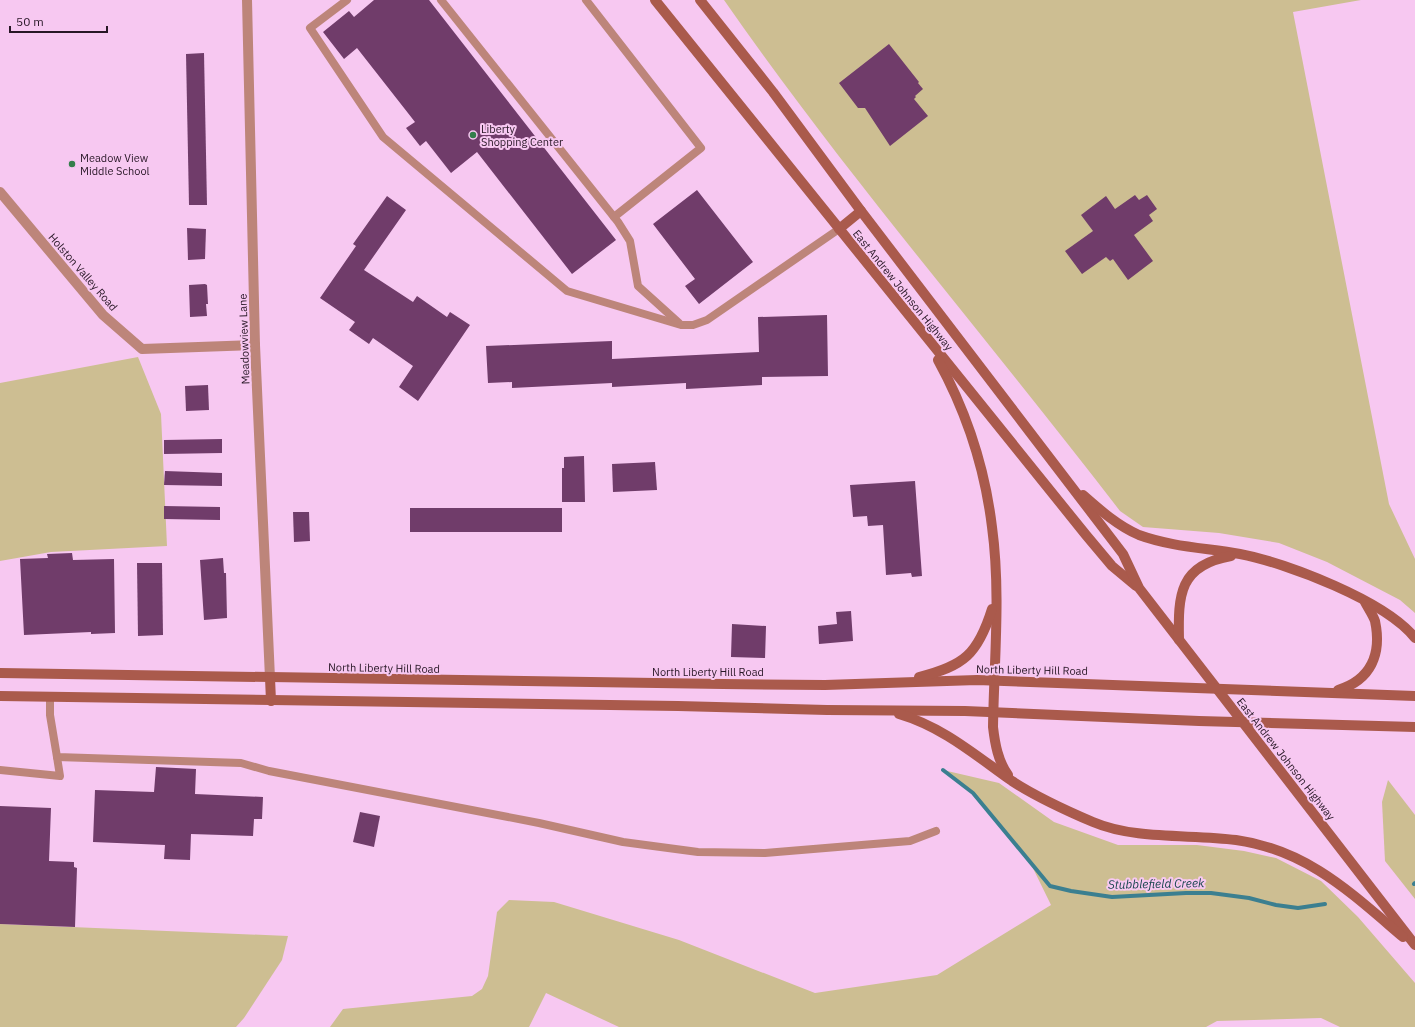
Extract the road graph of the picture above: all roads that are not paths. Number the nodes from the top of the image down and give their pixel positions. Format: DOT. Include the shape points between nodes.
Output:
graph roads {
  1 [pos="247,0"];
  2 [pos="347,0"];
  3 [pos="440,0"];
  4 [pos="586,0"];
  5 [pos="655,0"];
  6 [pos="700,0"];
  7 [pos="0,192"];
  8 [pos="861,211"];
  9 [pos="614,217"];
  10 [pos="838,229"];
  11 [pos="681,325"];
  12 [pos="924,336"];
  13 [pos="255,345"];
  14 [pos="1066,478"];
  15 [pos="1241,554"];
  16 [pos="1139,588"];
  17 [pos="996,596"];
  18 [pos="1364,600"];
  19 [pos="1411,630"];
  20 [pos="1415,638"];
  21 [pos="1179,640"];
  22 [pos="0,673"];
  23 [pos="270,678"];
  24 [pos="994,681"];
  25 [pos="899,682"];
  26 [pos="1330,692"];
  27 [pos="0,696"];
  28 [pos="1415,696"];
  29 [pos="50,697"];
  30 [pos="271,701"];
  31 [pos="890,711"];
  32 [pos="993,712"];
  33 [pos="1415,727"];
  34 [pos="57,757"];
  35 [pos="0,770"];
  36 [pos="1014,782"];
  37 [pos="936,831"];
  38 [pos="1415,946"];
  1 -- 13 [label="street, Meadowview Lane"];
  2 -- 11 [label="lane" via="310,28 383,137 567,291"];
  3 -- 9 [label="lane"];
  4 -- 9 [label="lane" via="701,148"];
  5 -- 10 [label="main road, East Andrew Johnson Highway"];
  6 -- 8 [label="main road, East Andrew Johnson Highway" via="773,92"];
  7 -- 13 [label="street, Holston Valley Road" via="103,315 142,348"];
  8 -- 10 [label="main road"];
  8 -- 14 [label="main road, East Andrew Johnson Highway"];
  9 -- 11 [label="lane" via="630,242 638,286"];
  10 -- 11 [label="lane" via="707,320 693,325"];
  10 -- 12 [label="main road, East Andrew Johnson Highway"];
  12 -- 16 [label="main road, East Andrew Johnson Highway" via="1107,560"];
  12 -- 17 [label="main road" via="950,383 969,426 992,527"];
  13 -- 23 [label="street, Meadowview Lane"];
  14 -- 15 [label="main road" via="1106,516 1139,535 1182,546"];
  14 -- 16 [label="main road, East Andrew Johnson Highway" via="1123,554"];
  15 -- 18 [label="main road" via="1285,565"];
  15 -- 21 [label="main road" via="1215,559 1195,569 1183,586 1178,611"];
  16 -- 21 [label="main road, East Andrew Johnson Highway"];
  17 -- 24 [label="main road"];
  17 -- 25 [label="main road" via="986,630 962,661 936,673"];
  18 -- 19 [label="main road"];
  18 -- 26 [label="main road" via="1375,620 1378,642 1373,664 1355,683"];
  19 -- 20 [label="main road"];
  21 -- 38 [label="main road, East Andrew Johnson Highway"];
  22 -- 23 [label="main road, North Liberty Hill Road"];
  23 -- 25 [label="main road, North Liberty Hill Road" via="723,684"];
  23 -- 30 [label="main road"];
  24 -- 25 [label="main road, North Liberty Hill Road"];
  24 -- 26 [label="main road, North Liberty Hill Road"];
  24 -- 32 [label="main road"];
  26 -- 28 [label="main road, North Liberty Hill Road"];
  27 -- 29 [label="main road"];
  29 -- 30 [label="main road"];
  29 -- 34 [label="lane"];
  30 -- 31 [label="main road"];
  31 -- 32 [label="main road"];
  31 -- 36 [label="main road" via="926,723 943,732"];
  32 -- 33 [label="main road"];
  32 -- 36 [label="main road" via="995,745 1002,766"];
  34 -- 35 [label="lane" via="60,776"];
  34 -- 37 [label="lane" via="241,763 269,771 539,823 623,842 698,852 765,852 910,841"];
  36 -- 38 [label="main road" via="1053,804 1095,823 1135,833 1236,840 1271,847 1330,876"];
}
